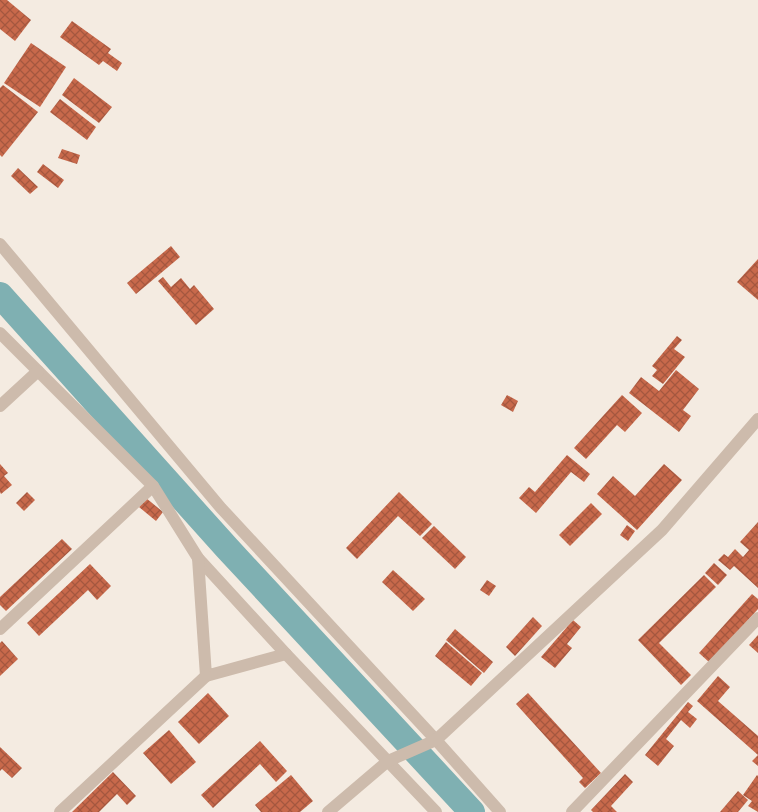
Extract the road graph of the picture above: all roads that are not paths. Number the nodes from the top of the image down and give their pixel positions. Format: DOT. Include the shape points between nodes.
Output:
graph roads {
  1 [pos="0,244"];
  2 [pos="0,333"];
  3 [pos="38,371"];
  4 [pos="0,406"];
  5 [pos="758,419"];
  6 [pos="153,486"];
  7 [pos="198,558"];
  8 [pos="758,618"];
  9 [pos="0,629"];
  10 [pos="286,654"];
  11 [pos="206,676"];
  12 [pos="436,740"];
  13 [pos="388,761"];
  14 [pos="60,812"];
  15 [pos="328,812"];
  16 [pos="436,812"];
  17 [pos="500,812"];
  18 [pos="572,812"];
  1 -- 12 [label="street" via="221,508"];
  2 -- 3 [label="street"];
  3 -- 4 [label="street"];
  3 -- 6 [label="street"];
  5 -- 12 [label="street" via="662,530"];
  6 -- 7 [label="street"];
  6 -- 9 [label="street"];
  7 -- 10 [label="street"];
  7 -- 11 [label="street"];
  8 -- 18 [label="street"];
  10 -- 11 [label="street"];
  10 -- 13 [label="street"];
  11 -- 14 [label="street"];
  12 -- 13 [label="street"];
  12 -- 17 [label="street"];
  13 -- 15 [label="street"];
  13 -- 16 [label="street"];
}
